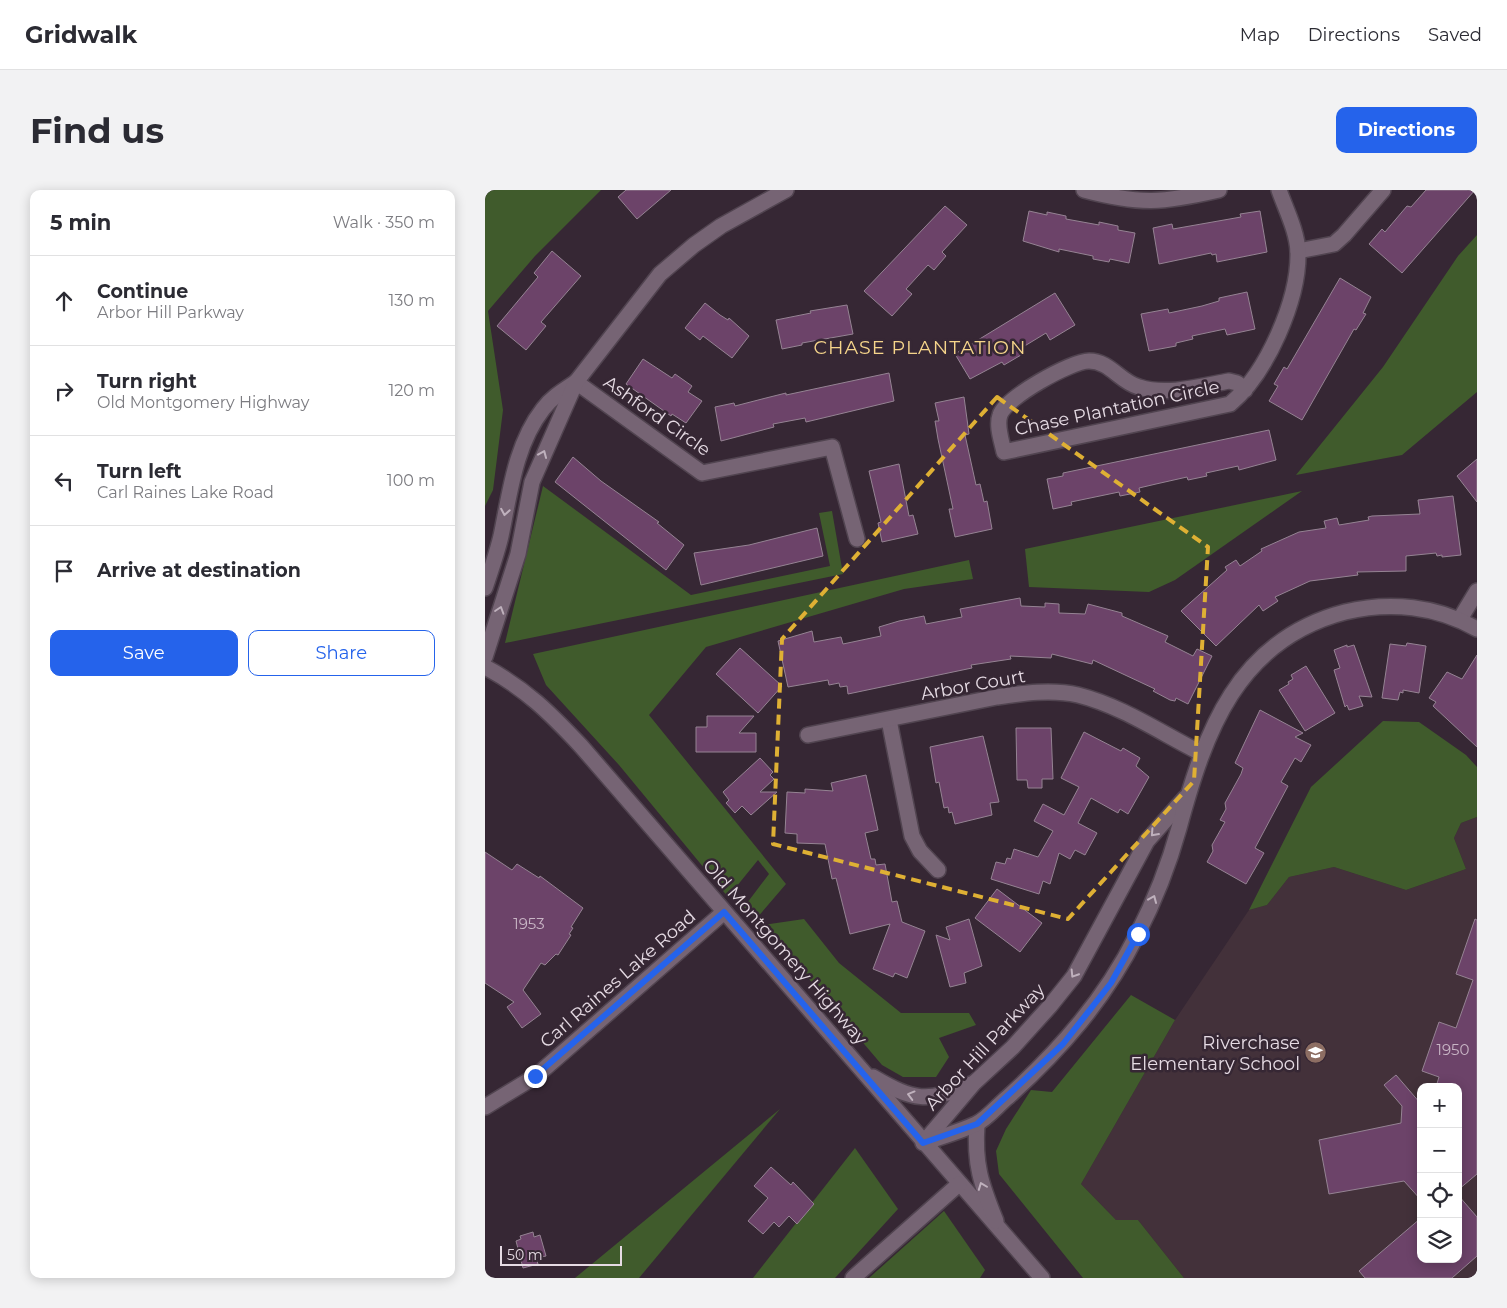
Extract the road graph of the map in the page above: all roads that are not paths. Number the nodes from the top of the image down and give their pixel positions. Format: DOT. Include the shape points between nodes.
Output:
graph roads {
  1 [pos="786,190"];
  2 [pos="1084,190"];
  3 [pos="1219,190"];
  4 [pos="1279,190"];
  5 [pos="1383,190"];
  6 [pos="1298,251"];
  7 [pos="575,382"];
  8 [pos="1245,390"];
  9 [pos="857,539"];
  10 [pos="485,588"];
  11 [pos="1477,591"];
  12 [pos="1460,619"];
  13 [pos="1477,628"];
  14 [pos="485,657"];
  15 [pos="485,667"];
  16 [pos="889,720"];
  17 [pos="808,735"];
  18 [pos="1201,752"];
  19 [pos="1186,797"];
  20 [pos="939,870"];
  21 [pos="724,912"];
  22 [pos="863,1072"];
  23 [pos="974,1083"];
  24 [pos="485,1107"];
  25 [pos="977,1124"];
  26 [pos="923,1143"];
  27 [pos="959,1184"];
  28 [pos="1000,1231"];
  29 [pos="853,1278"];
  30 [pos="1042,1278"];
  1 -- 7 [label="street" via="721,226 660,274"];
  2 -- 3 [label="street" via="1122,200 1155,202"];
  4 -- 6 [label="street, Chase Plantation Circle"];
  5 -- 6 [label="street" via="1334,244"];
  6 -- 8 [label="street, Chase Plantation Circle" via="1293,298 1279,332"];
  7 -- 9 [label="street, Ashford Circle" via="702,473 832,447"];
  7 -- 10 [label="street, one-way" via="543,409 523,446"];
  14 -- 7 [label="street, one-way" via="518,554 532,482"];
  8 -- 8 [label="street, Chase Plantation Circle" via="1229,404 1004,452 999,423 1000,414 1006,406 1037,383 1072,365 1089,361 1104,364 1138,387 1172,390 1229,382 1237,383"];
  11 -- 12 [label="street"];
  12 -- 13 [label="street, Arbor Hill Parkway"];
  12 -- 18 [label="street, Arbor Hill Parkway" via="1420,609 1376,607 1329,616 1292,634 1275,645 1241,679 1228,697"];
  15 -- 21 [label="street, Old Montgomery Highway" via="511,681 563,727"];
  16 -- 17 [label="street, Arbor Court"];
  16 -- 18 [label="street, Arbor Court" via="1025,692 1076,695 1121,710"];
  16 -- 20 [label="street" via="912,836 920,851"];
  18 -- 19 [label="street, Arbor Hill Parkway"];
  19 -- 23 [label="street, Arbor Hill Parkway, one-way" via="1147,841 1074,976 1013,1047"];
  25 -- 19 [label="street, Arbor Hill Parkway, one-way" via="1063,1044 1111,983 1157,890 1179,829"];
  21 -- 22 [label="street, Old Montgomery Highway"];
  21 -- 24 [label="street, Carl Raines Lake Road" via="535,1076"];
  23 -- 22 [label="street, one-way" via="945,1096 921,1097 894,1089"];
  22 -- 26 [label="street, Old Montgomery Highway"];
  23 -- 26 [label="street, Arbor Hill Parkway"];
  25 -- 26 [label="street, Arbor Hill Parkway"];
  28 -- 25 [label="street, one-way" via="979,1178 975,1148"];
  26 -- 27 [label="street, Old Montgomery Highway"];
  27 -- 28 [label="street, Old Montgomery Highway"];
  27 -- 29 [label="street"];
  28 -- 30 [label="street, Old Montgomery Highway"];
}
